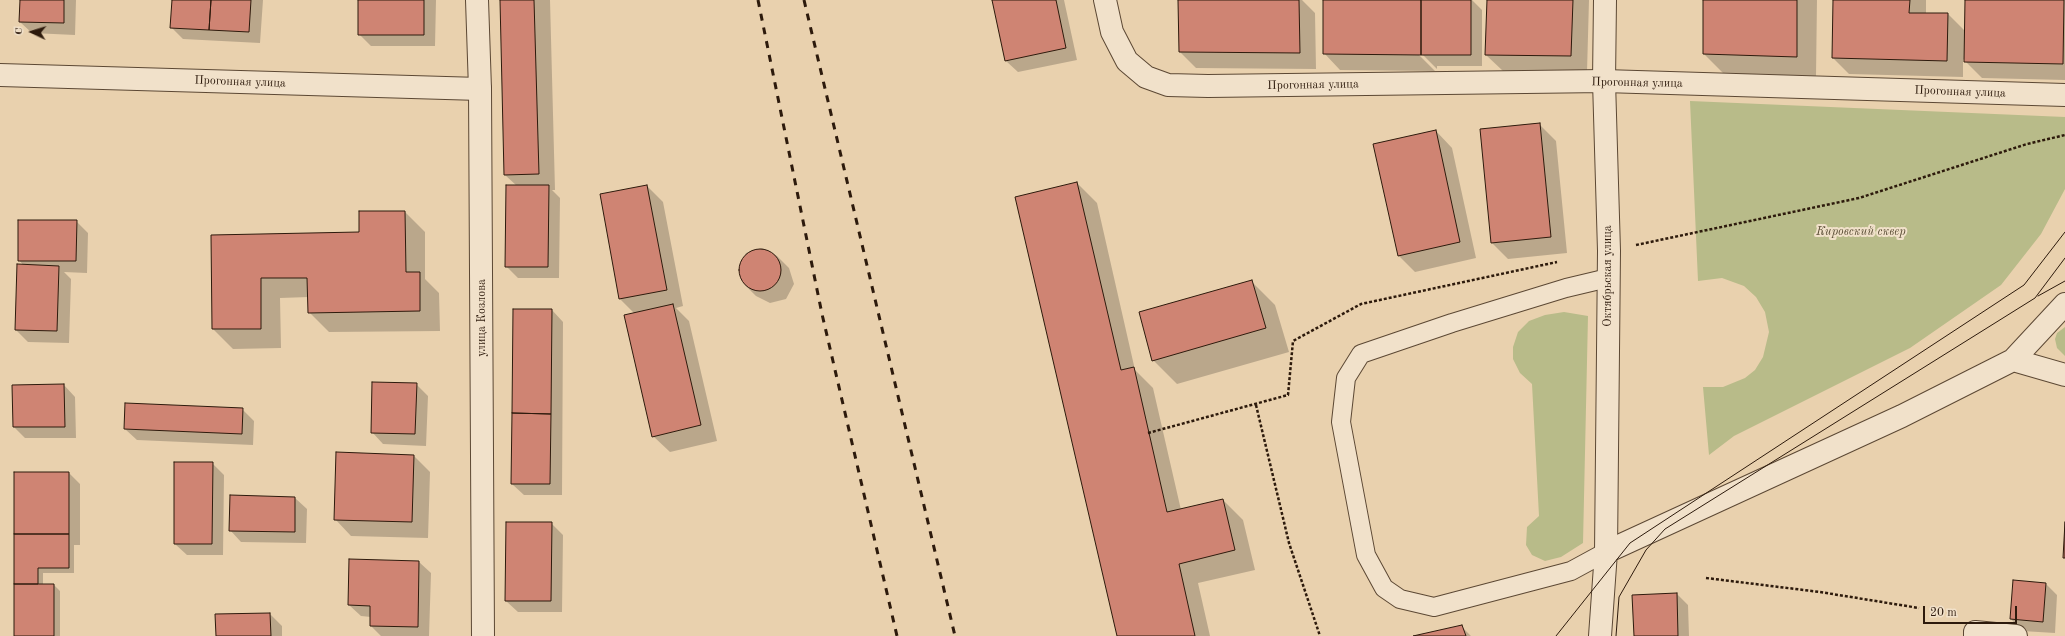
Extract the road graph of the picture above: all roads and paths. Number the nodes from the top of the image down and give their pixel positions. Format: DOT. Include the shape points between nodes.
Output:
graph roads {
  1 [pos="477,0"];
  2 [pos="1105,0"];
  3 [pos="1605,0"];
  4 [pos="0,75"];
  5 [pos="1604,81"];
  6 [pos="480,89"];
  7 [pos="2065,95"];
  8 [pos="1608,278"];
  9 [pos="2065,304"];
  10 [pos="2013,360"];
  11 [pos="2065,374"];
  12 [pos="1256,405"];
  13 [pos="1606,552"];
  14 [pos="1706,578"];
  15 [pos="1919,608"];
  16 [pos="483,636"];
  17 [pos="1320,636"];
  18 [pos="1600,636"];
  19 [pos="1975,636"];
  20 [pos="2016,636"];
  1 -- 6 [label="street, улица Козлова"];
  2 -- 5 [label="street, Прогонная улица" via="1112,32 1127,61 1146,78 1168,85"];
  3 -- 5 [label="street, Октябрьская улица"];
  4 -- 6 [label="street, Прогонная улица"];
  5 -- 7 [label="street, Прогонная улица"];
  5 -- 8 [label="street, Октябрьская улица"];
  6 -- 16 [label="street, улица Козлова"];
  8 -- 13 [label="street, Октябрьская улица"];
  8 -- 13 [label="lane" via="1467,318 1361,354 1346,378 1342,422 1366,555 1384,588 1400,599 1434,607 1570,571"];
  9 -- 10 [label="street"];
  10 -- 11 [label="street"];
  10 -- 13 [label="street" via="1902,416"];
  12 -- 17 [label="path" via="1289,543"];
  13 -- 18 [label="street, Октябрьская улица"];
  14 -- 15 [label="path" via="1820,592"];
  19 -- 20 [label="street" via="1975,632"];
}
